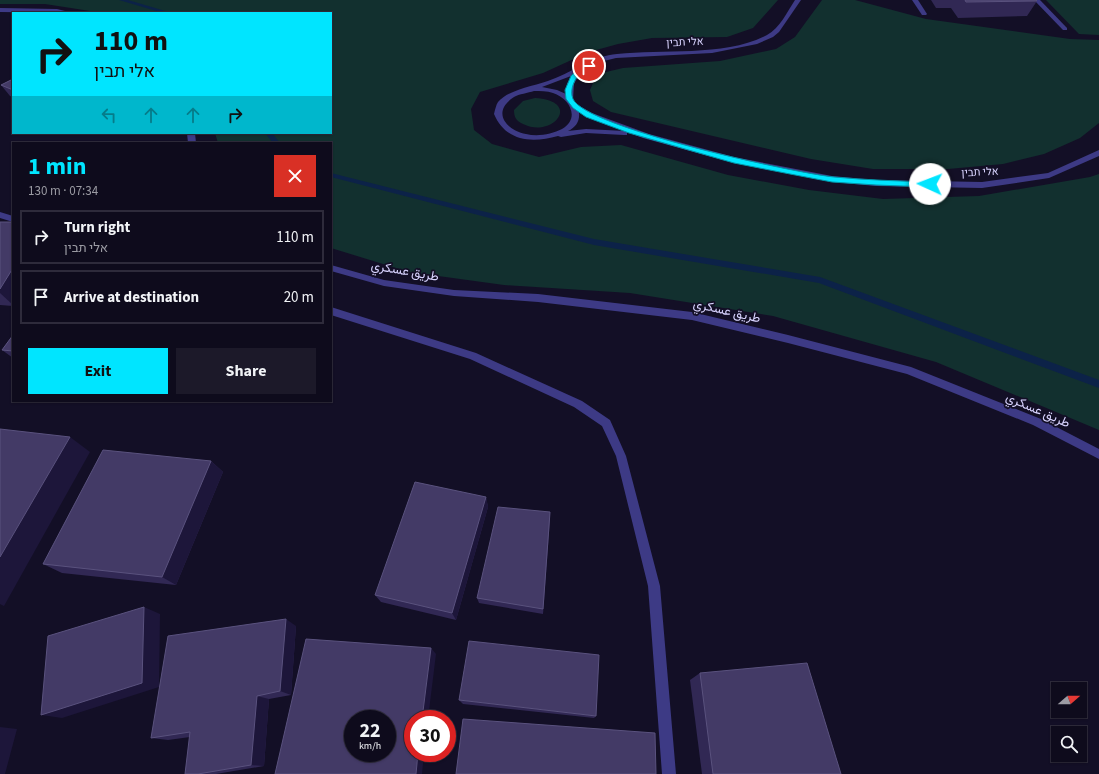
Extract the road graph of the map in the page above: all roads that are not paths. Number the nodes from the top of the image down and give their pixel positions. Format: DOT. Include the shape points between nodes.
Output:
graph roads {
  1 [pos="798,0"];
  2 [pos="915,0"];
  3 [pos="1037,0"];
  4 [pos="0,10"];
  5 [pos="63,12"];
  6 [pos="924,14"];
  7 [pos="1065,29"];
  8 [pos="580,70"];
  9 [pos="521,91"];
  10 [pos="570,99"];
  11 [pos="576,106"];
  12 [pos="554,136"];
  13 [pos="646,136"];
  14 [pos="1099,153"];
  15 [pos="0,215"];
  16 [pos="12,219"];
  17 [pos="332,268"];
  18 [pos="332,311"];
  19 [pos="1099,454"];
  20 [pos="668,774"];
  1 -- 8 [label="street, אלי תבין" via="777,30 768,37 756,41 712,51 616,56"];
  2 -- 6 [label="street"];
  3 -- 7 [label="street"];
  4 -- 5 [label="street"];
  8 -- 9 [label="street, אלי תבין"];
  8 -- 10 [label="street, אלי תבין" via="570,83"];
  9 -- 10 [label="street" via="548,89"];
  9 -- 12 [label="street" via="511,95 501,104 497,116 500,123 507,130 529,138"];
  10 -- 11 [label="street"];
  11 -- 12 [label="street" via="577,115 574,123"];
  11 -- 13 [label="street, אלי תבין" via="589,115"];
  12 -- 13 [label="street, אלי תבין" via="586,131"];
  13 -- 14 [label="street, אלי תבין" via="790,172 876,183 982,185 1049,174"];
  15 -- 16 [label="street"];
  17 -- 19 [label="street, طريق عسكري" via="384,283 454,293 538,298 692,316 781,337 908,370 1036,422"];
  18 -- 20 [label="street" via="473,356 578,404 606,422 621,456 654,586"];
}
